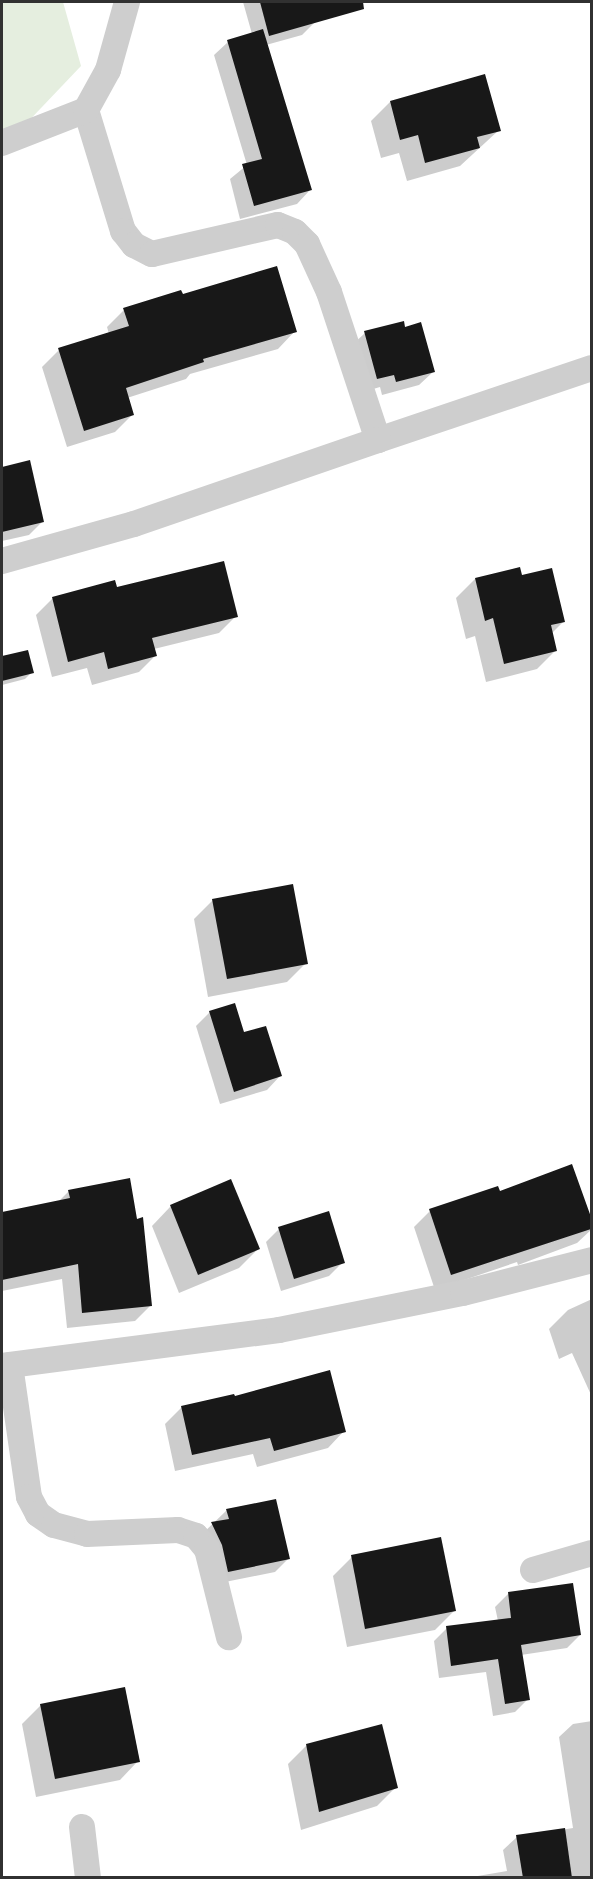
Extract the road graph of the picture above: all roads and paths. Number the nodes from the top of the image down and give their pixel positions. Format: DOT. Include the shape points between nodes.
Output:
graph roads {
  1 [pos="127,2"];
  2 [pos="86,110"];
  3 [pos="2,143"];
  4 [pos="591,368"];
  5 [pos="378,440"];
  6 [pos="2,561"];
  7 [pos="591,1260"];
  8 [pos="6,1366"];
  9 [pos="591,1553"];
  10 [pos="532,1570"];
  11 [pos="229,1637"];
  12 [pos="82,1827"];
  13 [pos="88,1878"];
  1 -- 2 [label="street" via="108,70"];
  2 -- 3 [label="street"];
  2 -- 5 [label="street" via="123,231 134,245 153,254 279,225 295,232 307,244 329,292"];
  4 -- 5 [label="street"];
  5 -- 6 [label="street" via="134,524"];
  7 -- 8 [label="street" via="463,1293 279,1330"];
  8 -- 11 [label="street" via="29,1497 38,1514 54,1525 87,1534 178,1530 196,1536 207,1549"];
  9 -- 10 [label="street"];
  12 -- 13 [label="street"];
}
